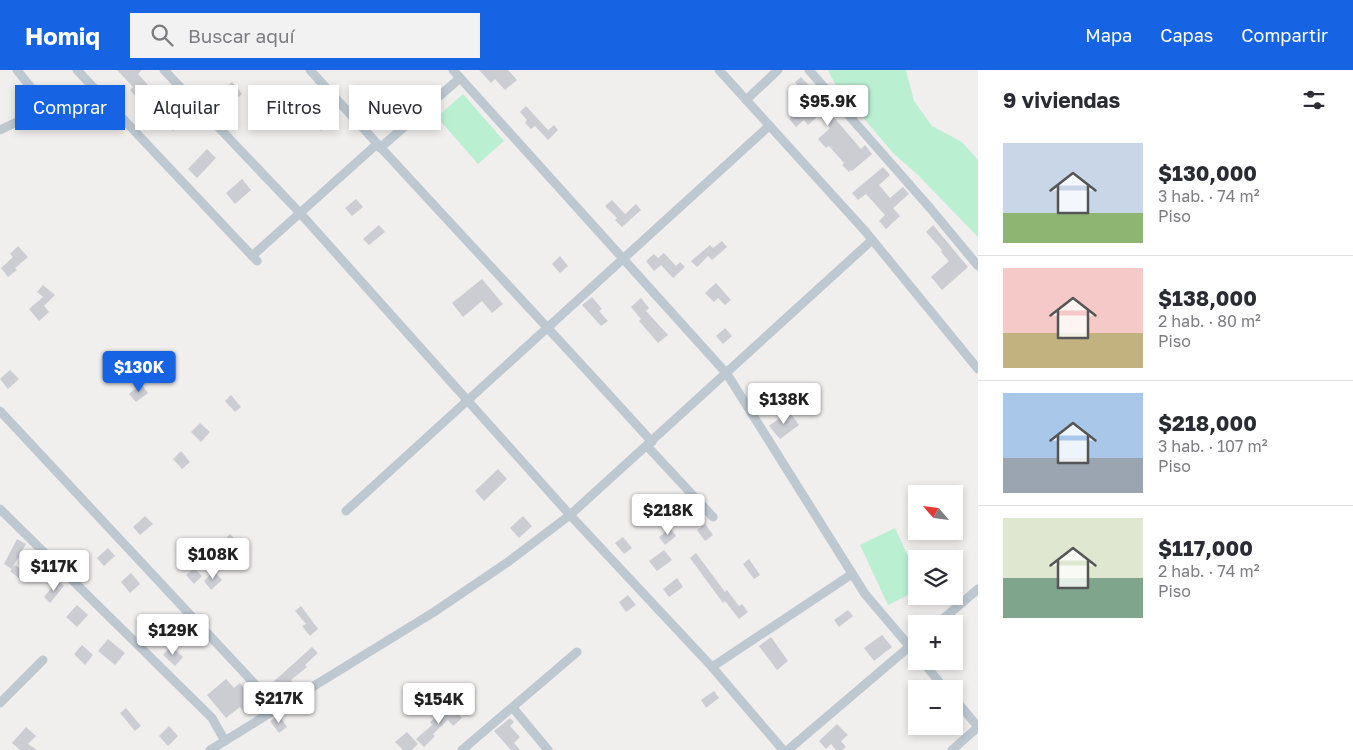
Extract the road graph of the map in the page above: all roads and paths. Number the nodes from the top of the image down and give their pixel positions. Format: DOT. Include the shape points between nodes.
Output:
graph roads {
  1 [pos="17,70"];
  2 [pos="77,70"];
  3 [pos="164,70"];
  4 [pos="310,70"];
  5 [pos="453,70"];
  6 [pos="719,70"];
  7 [pos="778,70"];
  8 [pos="809,70"];
  9 [pos="460,78"];
  10 [pos="29,85"];
  11 [pos="89,85"];
  12 [pos="746,100"];
  13 [pos="15,123"];
  14 [pos="125,123"];
  15 [pos="769,126"];
  16 [pos="0,130"];
  17 [pos="379,146"];
  18 [pos="300,213"];
  19 [pos="872,240"];
  20 [pos="623,258"];
  21 [pos="978,266"];
  22 [pos="548,327"];
  23 [pos="978,369"];
  24 [pos="726,374"];
  25 [pos="468,401"];
  26 [pos="0,411"];
  27 [pos="649,444"];
  28 [pos="0,510"];
  29 [pos="346,511"];
  30 [pos="570,515"];
  31 [pos="713,517"];
  32 [pos="852,574"];
  33 [pos="978,589"];
  34 [pos="947,615"];
  35 [pos="908,639"];
  36 [pos="908,648"];
  37 [pos="578,652"];
  38 [pos="43,660"];
  39 [pos="712,667"];
  40 [pos="930,670"];
  41 [pos="938,680"];
  42 [pos="0,703"];
  43 [pos="513,708"];
  44 [pos="278,709"];
  45 [pos="963,709"];
  46 [pos="978,727"];
  47 [pos="225,745"];
  48 [pos="210,750"];
  49 [pos="462,750"];
  50 [pos="548,750"];
  51 [pos="783,750"];
  52 [pos="788,750"];
  53 [pos="952,750"];
  1 -- 10 [label="street"];
  2 -- 11 [label="street"];
  3 -- 18 [label="street"];
  4 -- 17 [label="street"];
  5 -- 9 [label="street"];
  6 -- 12 [label="street"];
  7 -- 12 [label="street"];
  8 -- 21 [label="street"];
  9 -- 17 [label="street"];
  9 -- 20 [label="street"];
  12 -- 15 [label="street"];
  13 -- 16 [label="street"];
  14 -- 18 [label="street" via="255,259"];
  15 -- 19 [label="street"];
  15 -- 20 [label="street"];
  17 -- 18 [label="street"];
  17 -- 22 [label="street"];
  18 -- 25 [label="street"];
  19 -- 23 [label="street"];
  19 -- 24 [label="street"];
  20 -- 22 [label="street"];
  20 -- 24 [label="street"];
  22 -- 25 [label="street"];
  22 -- 27 [label="street"];
  24 -- 27 [label="street"];
  24 -- 32 [label="street"];
  25 -- 29 [label="street"];
  25 -- 30 [label="street"];
  26 -- 44 [label="street"];
  27 -- 30 [label="street"];
  27 -- 31 [label="street"];
  28 -- 47 [label="street" via="212,718"];
  30 -- 39 [label="street"];
  30 -- 44 [label="street" via="451,601"];
  32 -- 35 [label="street" via="865,594"];
  32 -- 39 [label="street"];
  33 -- 34 [label="street"];
  36 -- 52 [label="street"];
  37 -- 43 [label="street"];
  38 -- 42 [label="street"];
  39 -- 51 [label="street"];
  40 -- 41 [label="street"];
  43 -- 49 [label="street"];
  43 -- 50 [label="street"];
  44 -- 47 [label="street"];
  45 -- 46 [label="street"];
  46 -- 53 [label="street"];
  47 -- 48 [label="street"];
}
